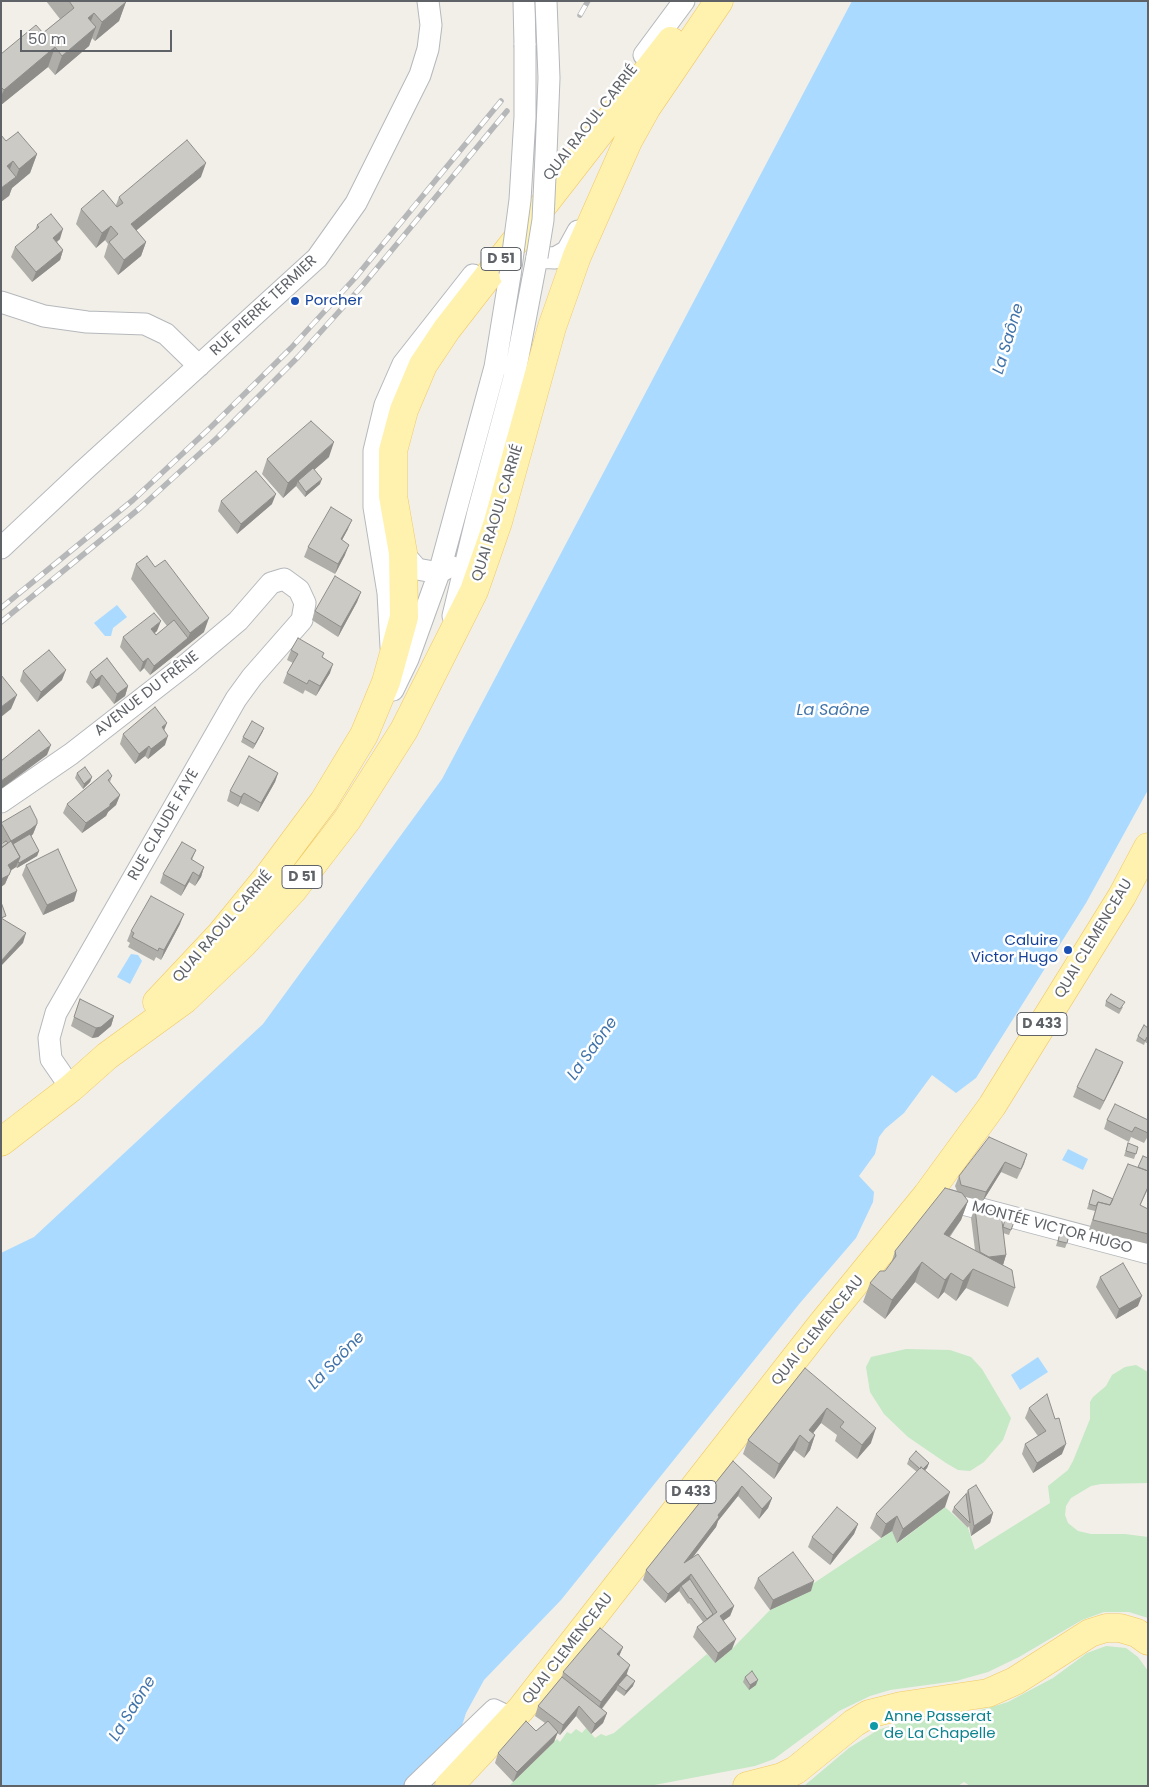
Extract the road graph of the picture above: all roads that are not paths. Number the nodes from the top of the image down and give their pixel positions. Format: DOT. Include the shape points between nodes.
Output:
graph roads {
  1 [pos="428,1"];
  2 [pos="524,1"];
  3 [pos="546,1"];
  4 [pos="684,1"];
  5 [pos="700,1"];
  6 [pos="719,1"];
  7 [pos="628,141"];
  8 [pos="520,200"];
  9 [pos="537,257"];
  10 [pos="1,302"];
  11 [pos="199,366"];
  12 [pos="478,512"];
  13 [pos="1,548"];
  14 [pos="402,553"];
  15 [pos="439,572"];
  16 [pos="284,579"];
  17 [pos="444,653"];
  18 [pos="391,655"];
  19 [pos="364,735"];
  20 [pos="1,802"];
  21 [pos="1148,847"];
  22 [pos="107,1056"];
  23 [pos="71,1088"];
  24 [pos="1,1142"];
  25 [pos="928,1195"];
  26 [pos="1148,1253"];
  27 [pos="1148,1641"];
  28 [pos="513,1719"];
  29 [pos="415,1786"];
  30 [pos="449,1786"];
  31 [pos="748,1786"];
  1 -- 11 [label="street, RUE PIERRE TERMIER" via="431,25 420,75 356,202 318,258"];
  2 -- 8 [label="street, bridge" via="525,117"];
  3 -- 9 [label="street, bridge" via="549,78 542,220"];
  4 -- 18 [label="street, QUAI RAOUL CARRIÉ" via="403,364 385,405 374,451 374,507 388,593"];
  5 -- 14 [label="main road, QUAI RAOUL CARRIÉ / D 51" via="447,329 423,365 404,410 393,451 393,496"];
  6 -- 7 [label="main road, QUAI RAOUL CARRIÉ / D 51" via="647,107"];
  7 -- 9 [label="street" via="567,251 555,258"];
  7 -- 17 [label="main road, QUAI RAOUL CARRIÉ / D 51" via="578,256 552,327 498,522 474,590"];
  8 -- 9 [label="street, bridge" via="528,249"];
  8 -- 15 [label="street, bridge" via="495,367"];
  9 -- 12 [label="street" via="514,378"];
  10 -- 11 [label="street" via="61,319 145,324 166,334"];
  11 -- 13 [label="street, RUE PIERRE TERMIER"];
  12 -- 15 [label="street" via="459,561"];
  12 -- 17 [label="street"];
  14 -- 15 [label="street" via="417,569"];
  14 -- 18 [label="main road, QUAI RAOUL CARRIÉ / D 51" via="404,617"];
  15 -- 19 [label="street" via="408,659"];
  16 -- 20 [label="street, AVENUE DU FRÊNE" via="271,583 238,622 188,663 71,754"];
  16 -- 23 [label="street, RUE CLAUDE FAYE" via="299,590 305,603 302,620 236,699 56,1013 49,1038 51,1059"];
  17 -- 22 [label="main road, QUAI RAOUL CARRIÉ / D 51" via="404,730 353,811 292,890 243,944 184,1000"];
  18 -- 19 [label="main road, QUAI RAOUL CARRIÉ / D 51" via="386,682"];
  19 -- 22 [label="main road, QUAI RAOUL CARRIÉ / D 51" via="324,800 270,875 220,935"];
  21 -- 25 [label="main road, QUAI CLEMENCEAU / D 433" via="1122,896 992,1106"];
  22 -- 23 [label="main road, QUAI RAOUL CARRIÉ / D 51"];
  23 -- 24 [label="main road, QUAI RAOUL CARRIÉ / D 51"];
  25 -- 26 [label="street, MONTÉE VICTOR HUGO"];
  25 -- 28 [label="main road, QUAI CLEMENCEAU / D 433" via="821,1326"];
  27 -- 31 [label="main road" via="1137,1633 1120,1628 1090,1633 988,1693 869,1714 796,1770"];
  28 -- 29 [label="street" via="494,1710"];
  28 -- 30 [label="main road, QUAI CLEMENCEAU / D 433"];
}
